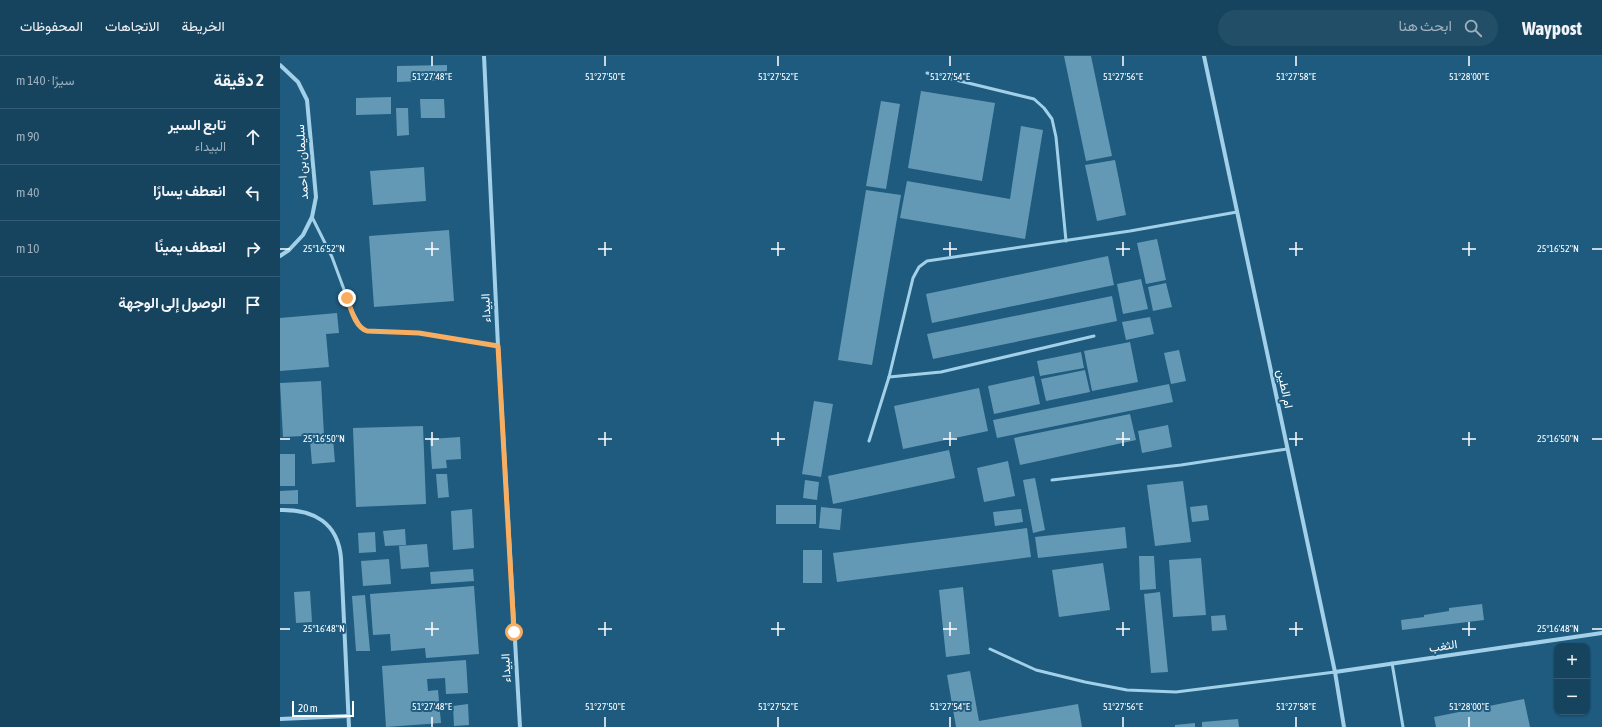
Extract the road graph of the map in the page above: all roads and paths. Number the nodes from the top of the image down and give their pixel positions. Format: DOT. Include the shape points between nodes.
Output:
graph roads {
  1 [pos="484,56"];
  2 [pos="1204,56"];
  3 [pos="280,64"];
  4 [pos="927,73"];
  5 [pos="1237,212"];
  6 [pos="312,217"];
  7 [pos="1066,241"];
  8 [pos="280,256"];
  9 [pos="1094,336"];
  10 [pos="498,346"];
  11 [pos="890,377"];
  12 [pos="869,441"];
  13 [pos="1287,449"];
  14 [pos="1052,480"];
  15 [pos="280,510"];
  16 [pos="1602,633"];
  17 [pos="990,649"];
  18 [pos="1392,663"];
  19 [pos="1335,672"];
  20 [pos="348,716"];
  21 [pos="280,719"];
  22 [pos="349,727"];
  23 [pos="520,727"];
  24 [pos="1344,727"];
  25 [pos="1403,727"];
  1 -- 10 [label="street, البيداء"];
  2 -- 5 [label="street, ام الطين"];
  3 -- 6 [label="street, سليمان بن احمد" via="298,82 307,100 316,198"];
  4 -- 7 [label="lane" via="1034,99 1044,108 1052,119 1056,137"];
  5 -- 7 [label="lane"];
  5 -- 13 [label="street, ام الطين"];
  6 -- 8 [label="street, سليمان بن احمد" via="303,236"];
  6 -- 10 [label="lane" via="362,329 419,333"];
  7 -- 11 [label="lane" via="927,262 919,267 913,278"];
  9 -- 11 [label="lane" via="941,372"];
  10 -- 23 [label="street, البيداء"];
  11 -- 12 [label="lane"];
  13 -- 14 [label="lane"];
  13 -- 19 [label="street, ام الطين"];
  15 -- 20 [label="street" via="299,510 318,518 327,524 338,540"];
  16 -- 18 [label="street, الثغب"];
  17 -- 19 [label="lane" via="1036,670 1127,690 1176,692"];
  18 -- 19 [label="street, الثغب"];
  18 -- 25 [label="lane"];
  19 -- 24 [label="street, ام الطين"];
  20 -- 21 [label="street"];
  20 -- 22 [label="street"];
}
